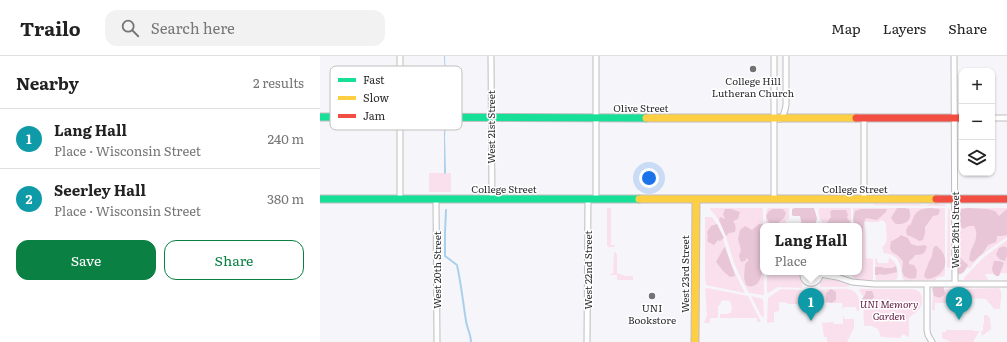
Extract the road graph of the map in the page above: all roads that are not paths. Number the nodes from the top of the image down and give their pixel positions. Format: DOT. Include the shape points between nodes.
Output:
graph roads {
  1 [pos="491,56"];
  2 [pos="596,56"];
  3 [pos="774,56"];
  4 [pos="786,56"];
  5 [pos="954,56"];
  6 [pos="320,117"];
  7 [pos="330,117"];
  8 [pos="462,118"];
  9 [pos="491,118"];
  10 [pos="596,118"];
  11 [pos="778,118"];
  12 [pos="864,118"];
  13 [pos="958,118"];
  14 [pos="995,118"];
  15 [pos="1007,118"];
  16 [pos="400,130"];
  17 [pos="955,198"];
  18 [pos="320,199"];
  19 [pos="400,199"];
  20 [pos="436,199"];
  21 [pos="492,199"];
  22 [pos="588,199"];
  23 [pos="596,199"];
  24 [pos="774,199"];
  25 [pos="864,199"];
  26 [pos="1007,199"];
  27 [pos="696,201"];
  28 [pos="803,275"];
  29 [pos="820,275"];
  30 [pos="828,275"];
  31 [pos="926,284"];
  32 [pos="955,284"];
  33 [pos="1007,284"];
  34 [pos="437,342"];
  35 [pos="587,342"];
  36 [pos="695,342"];
  37 [pos="932,342"];
  1 -- 9 [label="street, West 21st Street"];
  2 -- 10 [label="street"];
  3 -- 11 [label="street"];
  4 -- 11 [label="street" via="786,105 785,112"];
  5 -- 13 [label="street, West 26th Street"];
  6 -- 7 [label="street, Olive Street"];
  8 -- 9 [label="street, Olive Street"];
  9 -- 10 [label="street, Olive Street"];
  9 -- 21 [label="street, West 21st Street"];
  10 -- 11 [label="street, Olive Street"];
  10 -- 23 [label="street"];
  11 -- 12 [label="street, Olive Street"];
  11 -- 24 [label="street" via="774,141"];
  12 -- 13 [label="street, Olive Street"];
  12 -- 25 [label="street"];
  13 -- 17 [label="street, West 26th Street"];
  14 -- 15 [label="street"];
  16 -- 19 [label="street"];
  17 -- 25 [label="street, College Street"];
  17 -- 26 [label="street, College Street"];
  17 -- 32 [label="street, West 26th Street"];
  18 -- 19 [label="street, College Street"];
  19 -- 20 [label="street, College Street"];
  20 -- 21 [label="street, College Street"];
  20 -- 34 [label="street, West 20th Street"];
  21 -- 22 [label="street, College Street"];
  22 -- 23 [label="street, College Street"];
  22 -- 35 [label="street, West 22nd Street"];
  23 -- 27 [label="street, College Street"];
  24 -- 25 [label="street, College Street"];
  24 -- 27 [label="street, College Street"];
  27 -- 36 [label="street, West 23rd Street"];
  28 -- 29 [label="street" via="805,281 813,283 818,281"];
  30 -- 31 [label="street" via="852,282"];
  31 -- 32 [label="street"];
  31 -- 37 [label="street" via="927,330"];
  32 -- 33 [label="street"];
}
